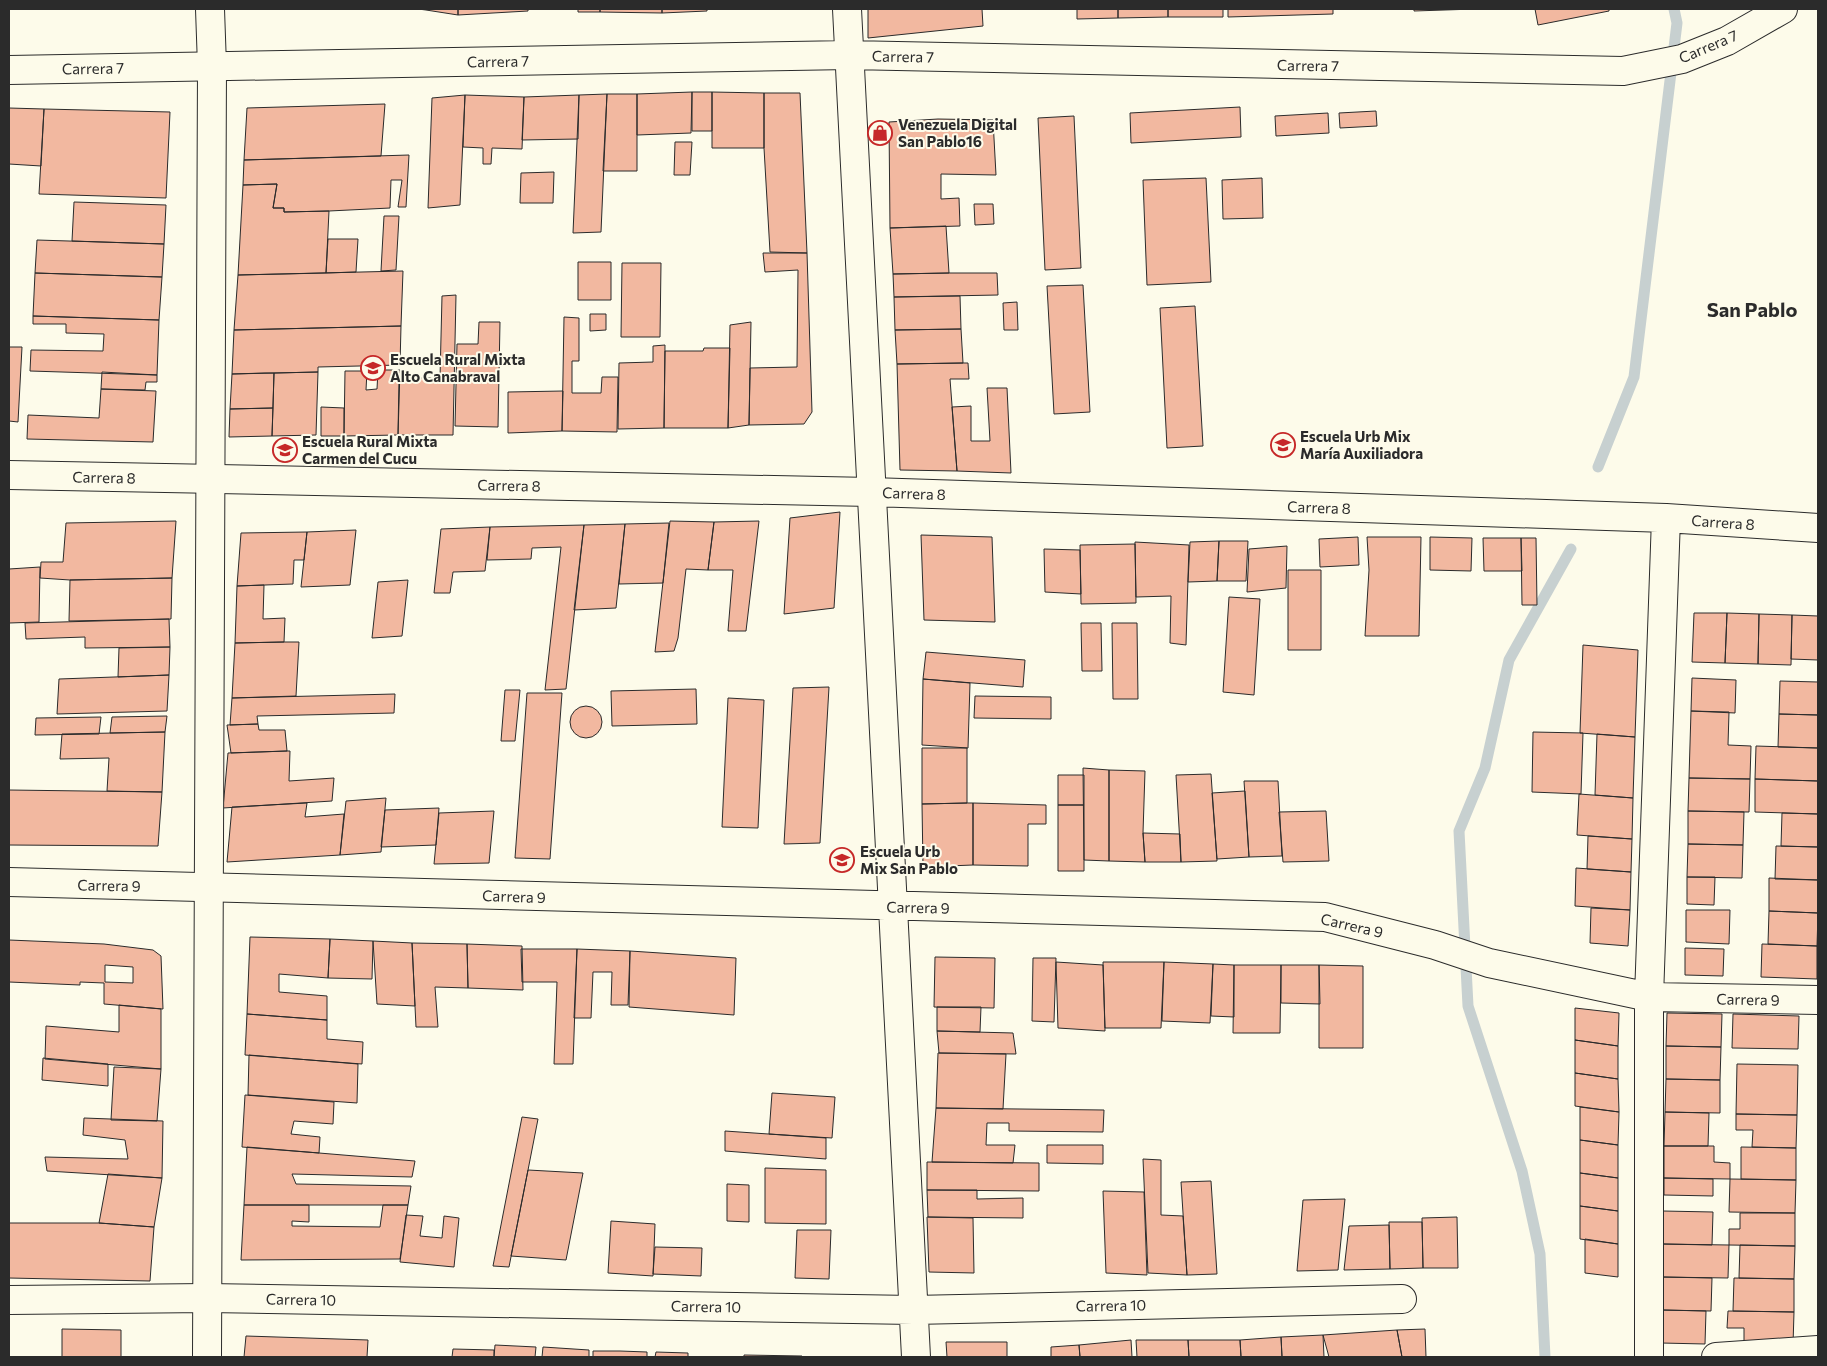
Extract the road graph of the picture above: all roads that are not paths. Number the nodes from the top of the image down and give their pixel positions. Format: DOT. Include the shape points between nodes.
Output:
graph roads {
  1 [pos="210,9"];
  2 [pos="847,9"];
  3 [pos="1783,9"];
  4 [pos="849,55"];
  5 [pos="212,66"];
  6 [pos="9,70"];
  7 [pos="9,475"];
  8 [pos="209,479"];
  9 [pos="871,492"];
  10 [pos="1666,518"];
  11 [pos="1818,528"];
  12 [pos="9,882"];
  13 [pos="208,887"];
  14 [pos="891,907"];
  15 [pos="1649,997"];
  16 [pos="1818,1000"];
  17 [pos="207,1298"];
  18 [pos="1402,1299"];
  19 [pos="9,1300"];
  20 [pos="913,1310"];
  21 [pos="1818,1350"];
  22 [pos="207,1357"];
  23 [pos="916,1357"];
  24 [pos="1649,1357"];
  25 [pos="1716,1357"];
  1 -- 5 [label="street"];
  2 -- 4 [label="street"];
  3 -- 4 [label="street, Carrera 7" via="1727,41 1682,59 1623,71"];
  4 -- 5 [label="street, Carrera 7"];
  4 -- 9 [label="street"];
  5 -- 6 [label="street, Carrera 7"];
  5 -- 8 [label="street"];
  7 -- 8 [label="street, Carrera 8"];
  8 -- 9 [label="street, Carrera 8"];
  8 -- 13 [label="street"];
  9 -- 10 [label="street, Carrera 8"];
  9 -- 14 [label="street"];
  10 -- 11 [label="street, Carrera 8"];
  10 -- 15 [label="street"];
  12 -- 13 [label="street, Carrera 9"];
  13 -- 14 [label="street, Carrera 9"];
  13 -- 17 [label="street"];
  14 -- 15 [label="street, Carrera 9" via="1325,917 1435,945 1489,963"];
  14 -- 20 [label="street"];
  15 -- 16 [label="street, Carrera 9"];
  15 -- 24 [label="street"];
  17 -- 19 [label="street, Carrera 10"];
  17 -- 20 [label="street, Carrera 10"];
  17 -- 22 [label="street"];
  18 -- 20 [label="street, Carrera 10"];
  20 -- 23 [label="street"];
  21 -- 25 [label="street"];
}
